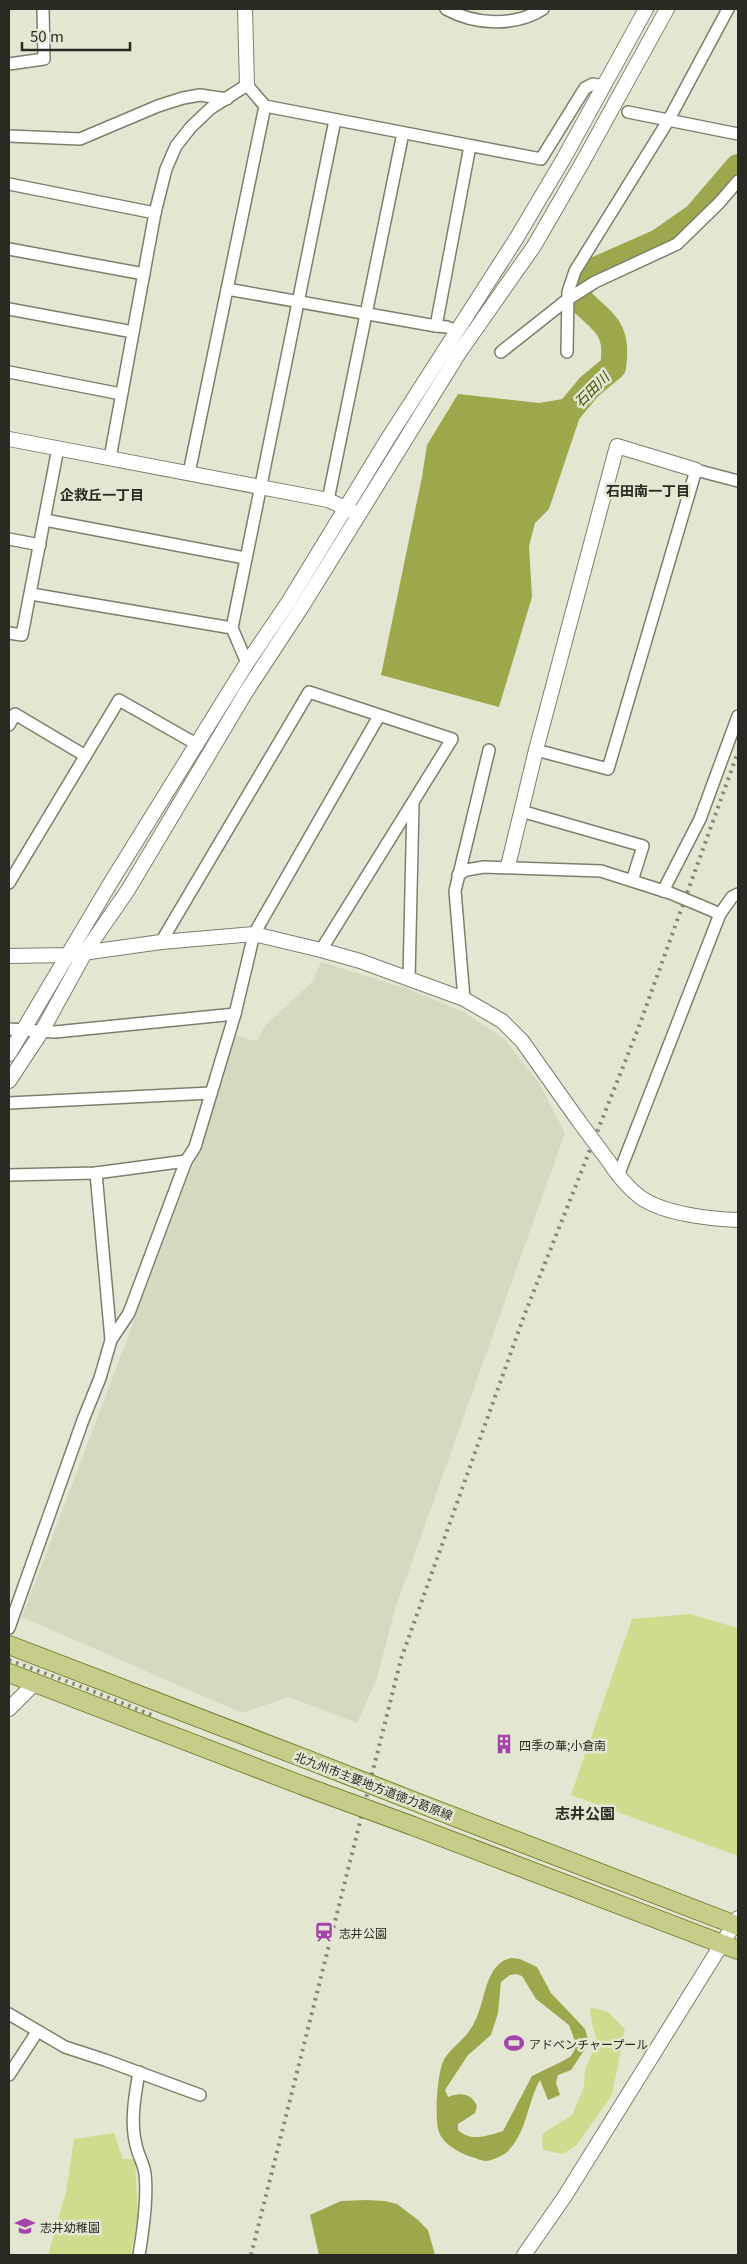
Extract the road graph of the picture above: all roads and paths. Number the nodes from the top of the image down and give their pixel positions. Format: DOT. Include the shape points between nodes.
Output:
graph roads {
  1 [pos="43,9"];
  2 [pos="244,9"];
  3 [pos="446,9"];
  4 [pos="543,9"];
  5 [pos="646,9"];
  6 [pos="666,9"];
  7 [pos="728,9"];
  8 [pos="9,64"];
  9 [pos="247,84"];
  10 [pos="603,86"];
  11 [pos="227,99"];
  12 [pos="265,106"];
  13 [pos="628,112"];
  14 [pos="335,120"];
  15 [pos="668,121"];
  16 [pos="737,132"];
  17 [pos="403,133"];
  18 [pos="9,136"];
  19 [pos="470,146"];
  20 [pos="738,181"];
  21 [pos="9,184"];
  22 [pos="155,213"];
  23 [pos="9,249"];
  24 [pos="144,274"];
  25 [pos="227,290"];
  26 [pos="568,299"];
  27 [pos="298,302"];
  28 [pos="9,309"];
  29 [pos="366,313"];
  30 [pos="436,326"];
  31 [pos="457,331"];
  32 [pos="133,332"];
  33 [pos="501,352"];
  34 [pos="567,352"];
  35 [pos="9,372"];
  36 [pos="121,394"];
  37 [pos="9,439"];
  38 [pos="58,448"];
  39 [pos="110,458"];
  40 [pos="696,470"];
  41 [pos="190,473"];
  42 [pos="738,481"];
  43 [pos="261,487"];
  44 [pos="328,500"];
  45 [pos="345,507"];
  46 [pos="360,515"];
  47 [pos="45,520"];
  48 [pos="9,539"];
  49 [pos="40,545"];
  50 [pos="245,558"];
  51 [pos="31,594"];
  52 [pos="232,628"];
  53 [pos="9,633"];
  54 [pos="247,663"];
  55 [pos="379,716"];
  56 [pos="738,716"];
  57 [pos="9,725"];
  58 [pos="198,745"];
  59 [pos="489,750"];
  60 [pos="536,750"];
  61 [pos="84,755"];
  62 [pos="413,802"];
  63 [pos="521,810"];
  64 [pos="508,866"];
  65 [pos="458,875"];
  66 [pos="632,881"];
  67 [pos="9,883"];
  68 [pos="667,892"];
  69 [pos="738,894"];
  70 [pos="720,914"];
  71 [pos="254,934"];
  72 [pos="161,942"];
  73 [pos="321,950"];
  74 [pos="86,951"];
  75 [pos="68,955"];
  76 [pos="9,956"];
  77 [pos="409,978"];
  78 [pos="464,999"];
  79 [pos="235,1014"];
  80 [pos="9,1029"];
  81 [pos="24,1030"];
  82 [pos="42,1031"];
  83 [pos="9,1054"];
  84 [pos="9,1081"];
  85 [pos="211,1093"];
  86 [pos="9,1103"];
  87 [pos="186,1161"];
  88 [pos="96,1173"];
  89 [pos="9,1176"];
  90 [pos="618,1176"];
  91 [pos="738,1220"];
  92 [pos="111,1340"];
  93 [pos="9,1628"];
  94 [pos="9,1645"];
  95 [pos="9,1673"];
  96 [pos="35,1683"];
  97 [pos="9,1709"];
  98 [pos="737,1923"];
  99 [pos="722,1944"];
  100 [pos="738,1950"];
  101 [pos="9,2014"];
  102 [pos="37,2032"];
  103 [pos="139,2072"];
  104 [pos="9,2075"];
  105 [pos="200,2095"];
  106 [pos="139,2255"];
  107 [pos="524,2255"];
  1 -- 8 [label="street" via="44,60"];
  2 -- 9 [label="street"];
  3 -- 4 [label="street" via="473,20 504,22 530,16"];
  5 -- 10 [label="street"];
  6 -- 46 [label="street" via="582,165 534,246 459,353"];
  7 -- 15 [label="street"];
  9 -- 11 [label="street"];
  9 -- 12 [label="street"];
  10 -- 19 [label="street" via="593,84 585,88 540,159"];
  10 -- 31 [label="street" via="521,231"];
  11 -- 18 [label="street" via="200,95 183,98 80,139"];
  11 -- 22 [label="street" via="211,108 176,146 166,169"];
  12 -- 14 [label="street"];
  12 -- 25 [label="street"];
  13 -- 15 [label="street"];
  14 -- 17 [label="street"];
  14 -- 27 [label="street"];
  15 -- 16 [label="street"];
  15 -- 26 [label="street" via="575,271"];
  17 -- 19 [label="street"];
  17 -- 29 [label="street"];
  19 -- 30 [label="street"];
  20 -- 26 [label="street" via="677,244 595,282"];
  21 -- 22 [label="street"];
  22 -- 24 [label="street"];
  23 -- 24 [label="street"];
  24 -- 32 [label="street"];
  25 -- 27 [label="street"];
  25 -- 41 [label="street"];
  26 -- 33 [label="street"];
  26 -- 34 [label="street"];
  27 -- 29 [label="street"];
  27 -- 43 [label="street"];
  28 -- 32 [label="street"];
  29 -- 30 [label="street"];
  29 -- 44 [label="street"];
  30 -- 31 [label="street" via="447,326"];
  31 -- 45 [label="street"];
  32 -- 36 [label="street"];
  35 -- 36 [label="street"];
  36 -- 39 [label="street"];
  37 -- 38 [label="street"];
  38 -- 39 [label="street"];
  38 -- 47 [label="street"];
  39 -- 41 [label="street"];
  40 -- 42 [label="street"];
  40 -- 60 [label="street" via="608,769"];
  40 -- 60 [label="street" via="617,446"];
  41 -- 43 [label="street"];
  43 -- 44 [label="street"];
  43 -- 50 [label="street"];
  44 -- 45 [label="street"];
  45 -- 46 [label="street"];
  45 -- 54 [label="street" via="289,601"];
  46 -- 74 [label="street" via="246,692 128,890"];
  47 -- 49 [label="street"];
  47 -- 50 [label="street"];
  48 -- 49 [label="street"];
  49 -- 51 [label="street"];
  50 -- 52 [label="street"];
  51 -- 52 [label="street"];
  51 -- 53 [label="street" via="22,635"];
  52 -- 54 [label="street"];
  54 -- 58 [label="street"];
  55 -- 62 [label="street" via="452,739"];
  55 -- 71 [label="street"];
  55 -- 72 [label="street" via="309,692"];
  56 -- 68 [label="street" via="700,819"];
  57 -- 61 [label="street" via="15,714"];
  58 -- 61 [label="street" via="119,700"];
  58 -- 75 [label="street"];
  59 -- 65 [label="street"];
  60 -- 63 [label="street"];
  61 -- 67 [label="street"];
  62 -- 73 [label="street"];
  62 -- 77 [label="street"];
  63 -- 64 [label="street"];
  63 -- 66 [label="street" via="643,846"];
  64 -- 65 [label="street" via="466,870"];
  64 -- 66 [label="street" via="601,871"];
  65 -- 78 [label="street" via="455,891"];
  66 -- 68 [label="street"];
  68 -- 70 [label="street, bridge"];
  69 -- 70 [label="street"];
  70 -- 90 [label="street"];
  71 -- 72 [label="street"];
  71 -- 73 [label="street"];
  71 -- 79 [label="street"];
  72 -- 74 [label="street"];
  73 -- 77 [label="street"];
  74 -- 75 [label="street"];
  74 -- 82 [label="street"];
  75 -- 76 [label="street"];
  75 -- 81 [label="street"];
  77 -- 78 [label="street"];
  78 -- 90 [label="street, bridge" via="502,1021 522,1041"];
  79 -- 82 [label="street"];
  79 -- 85 [label="street"];
  80 -- 81 [label="street"];
  81 -- 82 [label="street"];
  81 -- 83 [label="street"];
  82 -- 84 [label="street"];
  85 -- 86 [label="street"];
  85 -- 87 [label="street" via="195,1147"];
  87 -- 88 [label="street"];
  87 -- 92 [label="street" via="129,1313"];
  88 -- 89 [label="street"];
  88 -- 92 [label="street"];
  90 -- 91 [label="street" via="651,1203 689,1216"];
  92 -- 93 [label="street"];
  94 -- 98 [label="main road, 北九州市主要地方道徳力葛原線, bridge"];
  95 -- 96 [label="main road, 北九州市主要地方道徳力葛原線"];
  96 -- 97 [label="street"];
  96 -- 99 [label="main road, 北九州市主要地方道徳力葛原線, bridge"];
  98 -- 99 [label="street"];
  99 -- 100 [label="main road, 北九州市主要地方道徳力葛原線"];
  99 -- 107 [label="street" via="565,2196"];
  101 -- 102 [label="street"];
  102 -- 103 [label="street" via="65,2047"];
  102 -- 104 [label="street"];
  103 -- 105 [label="street"];
  103 -- 106 [label="street" via="133,2132 145,2174"];
}
